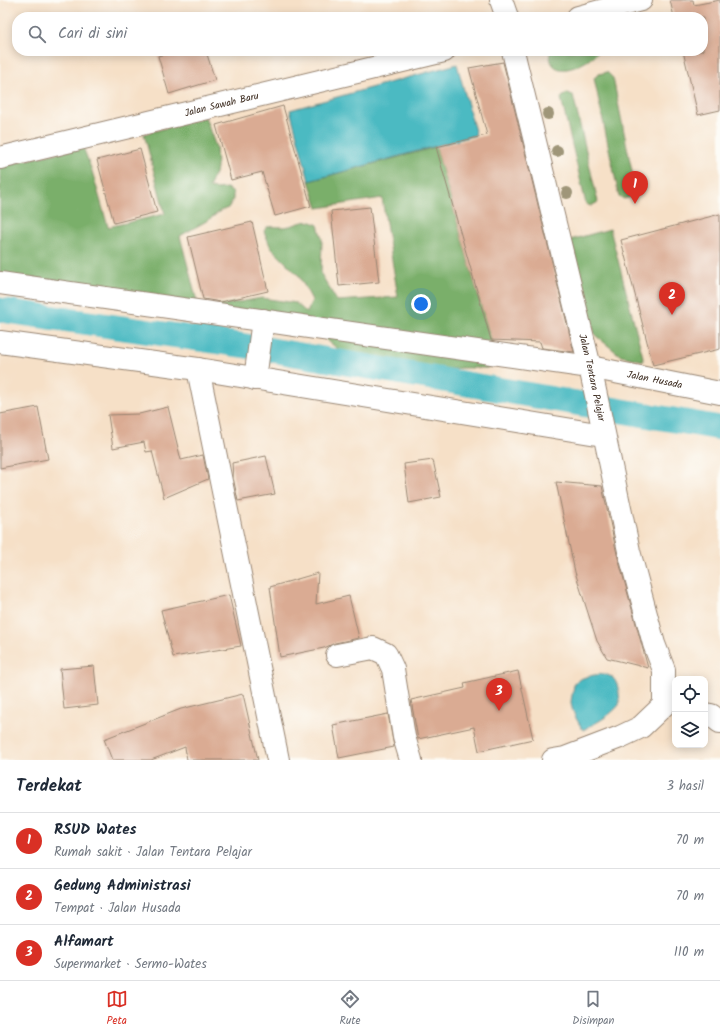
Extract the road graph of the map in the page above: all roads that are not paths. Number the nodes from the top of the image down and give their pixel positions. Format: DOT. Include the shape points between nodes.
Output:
graph roads {
  1 [pos="501,0"];
  2 [pos="641,0"];
  3 [pos="505,12"];
  4 [pos="597,12"];
  5 [pos="423,56"];
  6 [pos="513,56"];
  7 [pos="0,158"];
  8 [pos="0,283"];
  9 [pos="262,327"];
  10 [pos="0,342"];
  11 [pos="590,367"];
  12 [pos="198,370"];
  13 [pos="256,371"];
  14 [pos="720,393"];
  15 [pos="603,431"];
  16 [pos="337,656"];
  17 [pos="670,706"];
  18 [pos="708,714"];
  19 [pos="720,722"];
  20 [pos="278,760"];
  21 [pos="411,760"];
  22 [pos="553,760"];
  1 -- 3 [label="street"];
  2 -- 4 [label="street"];
  5 -- 7 [label="street, Jalan Sawah Baru"];
  6 -- 11 [label="street, Jalan Tentara Pelajar"];
  8 -- 9 [label="street, Jalan Husada" via="188,309"];
  9 -- 11 [label="street, Jalan Husada"];
  9 -- 13 [label="street"];
  10 -- 12 [label="street"];
  11 -- 14 [label="street, Jalan Husada"];
  11 -- 15 [label="street, Jalan Tentara Pelajar"];
  12 -- 13 [label="street"];
  12 -- 20 [label="street"];
  13 -- 15 [label="street"];
  15 -- 17 [label="street, Jalan Tentara Pelajar" via="629,551 654,644 664,670"];
  16 -- 21 [label="street" via="373,648 386,654 393,669 404,737"];
  17 -- 22 [label="street" via="641,727 620,737 565,758"];
  18 -- 19 [label="street"];
}
